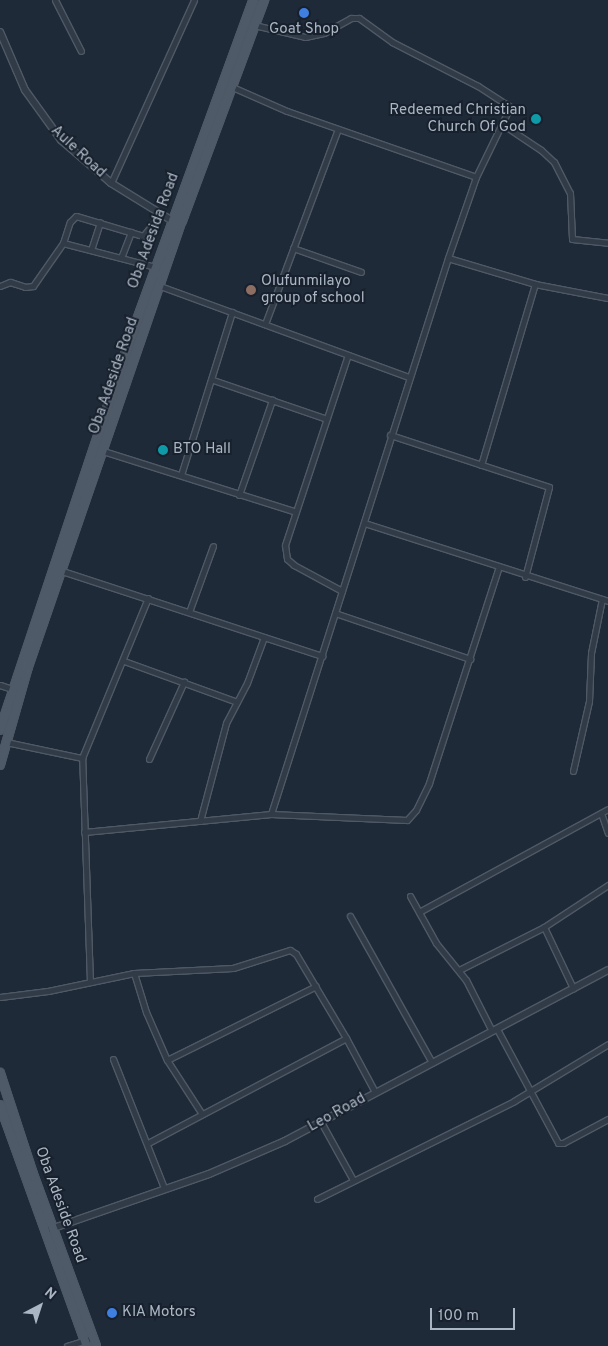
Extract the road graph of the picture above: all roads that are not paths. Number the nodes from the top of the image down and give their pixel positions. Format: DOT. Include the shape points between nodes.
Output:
graph roads {
  1 [pos="55,0"];
  2 [pos="194,0"];
  3 [pos="253,0"];
  4 [pos="264,0"];
  5 [pos="254,25"];
  6 [pos="0,32"];
  7 [pos="81,51"];
  8 [pos="230,86"];
  9 [pos="502,124"];
  10 [pos="338,129"];
  11 [pos="476,177"];
  12 [pos="111,183"];
  13 [pos="160,215"];
  14 [pos="172,220"];
  15 [pos="100,222"];
  16 [pos="131,232"];
  17 [pos="63,243"];
  18 [pos="608,243"];
  19 [pos="293,248"];
  20 [pos="91,250"];
  21 [pos="121,258"];
  22 [pos="448,258"];
  23 [pos="155,267"];
  24 [pos="361,272"];
  25 [pos="535,284"];
  26 [pos="0,286"];
  27 [pos="160,286"];
  28 [pos="608,298"];
  29 [pos="232,312"];
  30 [pos="265,324"];
  31 [pos="348,355"];
  32 [pos="409,377"];
  33 [pos="213,380"];
  34 [pos="272,400"];
  35 [pos="328,418"];
  36 [pos="101,428"];
  37 [pos="110,431"];
  38 [pos="390,435"];
  39 [pos="103,451"];
  40 [pos="480,465"];
  41 [pos="181,475"];
  42 [pos="238,495"];
  43 [pos="296,512"];
  44 [pos="364,524"];
  45 [pos="212,546"];
  46 [pos="498,569"];
  47 [pos="62,571"];
  48 [pos="525,577"];
  49 [pos="53,585"];
  50 [pos="342,591"];
  51 [pos="148,598"];
  52 [pos="602,599"];
  53 [pos="608,601"];
  54 [pos="189,612"];
  55 [pos="336,613"];
  56 [pos="264,637"];
  57 [pos="322,656"];
  58 [pos="470,659"];
  59 [pos="124,661"];
  60 [pos="184,682"];
  61 [pos="0,685"];
  62 [pos="12,689"];
  63 [pos="237,702"];
  64 [pos="0,730"];
  65 [pos="6,742"];
  66 [pos="82,758"];
  67 [pos="148,759"];
  68 [pos="0,764"];
  69 [pos="573,771"];
  70 [pos="608,809"];
  71 [pos="601,813"];
  72 [pos="271,814"];
  73 [pos="200,821"];
  74 [pos="84,832"];
  75 [pos="608,833"];
  76 [pos="608,885"];
  77 [pos="410,896"];
  78 [pos="419,912"];
  79 [pos="350,916"];
  80 [pos="544,926"];
  81 [pos="459,970"];
  82 [pos="608,970"];
  83 [pos="134,973"];
  84 [pos="90,982"];
  85 [pos="316,986"];
  86 [pos="573,988"];
  87 [pos="0,997"];
  88 [pos="494,1030"];
  89 [pos="346,1038"];
  90 [pos="608,1044"];
  91 [pos="113,1060"];
  92 [pos="167,1060"];
  93 [pos="431,1061"];
  94 [pos="0,1072"];
  95 [pos="530,1091"];
  96 [pos="375,1092"];
  97 [pos="0,1105"];
  98 [pos="202,1114"];
  99 [pos="608,1119"];
  100 [pos="320,1122"];
  101 [pos="148,1143"];
  102 [pos="353,1180"];
  103 [pos="164,1188"];
  104 [pos="317,1199"];
  105 [pos="54,1228"];
  106 [pos="46,1231"];
  107 [pos="90,1343"];
  108 [pos="67,1346"];
  1 -- 7 [label="street"];
  2 -- 12 [label="street"];
  3 -- 14 [label="main road, Oba Adesida Road"];
  4 -- 5 [label="main road, Oba Adeside Road"];
  5 -- 8 [label="main road, Oba Adeside Road"];
  5 -- 9 [label="street" via="305,38 324,33 351,18 359,18 392,42 507,102 510,107"];
  6 -- 12 [label="street, Aule Road" via="25,90 42,117 61,140"];
  8 -- 10 [label="street"];
  8 -- 27 [label="main road, Oba Adeside Road"];
  9 -- 11 [label="street"];
  9 -- 18 [label="street" via="548,155 563,178 570,193 572,239"];
  10 -- 11 [label="street"];
  10 -- 19 [label="street"];
  11 -- 22 [label="street"];
  12 -- 13 [label="street, Aule Road"];
  13 -- 14 [label="street, Aule Road"];
  13 -- 16 [label="street" via="145,236"];
  14 -- 23 [label="main road, Oba Adesida Road"];
  15 -- 16 [label="street"];
  15 -- 17 [label="street" via="80,216 72,218"];
  15 -- 20 [label="street"];
  16 -- 21 [label="street"];
  17 -- 20 [label="street"];
  17 -- 26 [label="street" via="34,286 10,282"];
  19 -- 24 [label="street"];
  19 -- 30 [label="street"];
  20 -- 21 [label="street"];
  21 -- 23 [label="street"];
  22 -- 25 [label="street"];
  22 -- 32 [label="street"];
  23 -- 36 [label="main road, Oba Adesida Road"];
  25 -- 28 [label="street"];
  25 -- 40 [label="street"];
  27 -- 29 [label="street"];
  27 -- 37 [label="main road, Oba Adeside Road"];
  29 -- 30 [label="street"];
  29 -- 33 [label="street"];
  30 -- 31 [label="street"];
  31 -- 32 [label="street"];
  31 -- 35 [label="street"];
  32 -- 38 [label="street"];
  33 -- 34 [label="street"];
  33 -- 41 [label="street"];
  34 -- 35 [label="street"];
  34 -- 42 [label="street"];
  35 -- 43 [label="street"];
  36 -- 37 [label="main road"];
  36 -- 49 [label="main road, Oba Adesida Road"];
  37 -- 39 [label="main road, Oba Adeside Road"];
  38 -- 40 [label="street"];
  38 -- 44 [label="street"];
  39 -- 41 [label="street"];
  39 -- 47 [label="main road, Oba Adeside Road"];
  40 -- 48 [label="street" via="549,487"];
  41 -- 42 [label="street"];
  42 -- 43 [label="street"];
  43 -- 50 [label="street" via="285,545 288,559"];
  44 -- 46 [label="street"];
  44 -- 50 [label="street"];
  45 -- 54 [label="street"];
  46 -- 48 [label="street"];
  46 -- 58 [label="street"];
  47 -- 49 [label="main road, Oba Adeside Road"];
  47 -- 51 [label="street"];
  48 -- 52 [label="street"];
  49 -- 62 [label="main road, Oba Adesida Road"];
  49 -- 65 [label="main road, Oba Adeside Road"];
  50 -- 55 [label="street"];
  51 -- 54 [label="street"];
  51 -- 59 [label="street"];
  52 -- 53 [label="street"];
  52 -- 69 [label="street" via="591,653 588,701"];
  54 -- 56 [label="street"];
  55 -- 57 [label="street"];
  55 -- 58 [label="street"];
  56 -- 57 [label="street"];
  56 -- 63 [label="street" via="248,683"];
  57 -- 72 [label="street"];
  58 -- 72 [label="street" via="429,783 416,810 407,820"];
  59 -- 60 [label="street"];
  59 -- 66 [label="street"];
  60 -- 63 [label="street"];
  60 -- 67 [label="street"];
  61 -- 62 [label="street"];
  62 -- 64 [label="main road, Oba Adesida Road"];
  63 -- 73 [label="street" via="226,723"];
  65 -- 66 [label="street"];
  65 -- 68 [label="main road, Oba Adeside Road"];
  66 -- 74 [label="street"];
  70 -- 71 [label="street"];
  71 -- 75 [label="street"];
  71 -- 78 [label="street"];
  72 -- 73 [label="street"];
  73 -- 74 [label="street"];
  74 -- 84 [label="street"];
  76 -- 80 [label="street"];
  77 -- 78 [label="street"];
  78 -- 81 [label="street" via="444,954"];
  79 -- 93 [label="street"];
  80 -- 81 [label="street"];
  80 -- 86 [label="street"];
  81 -- 88 [label="street"];
  82 -- 86 [label="street, Leo Road"];
  83 -- 84 [label="street"];
  83 -- 85 [label="street" via="233,968 290,950 296,954"];
  83 -- 92 [label="street" via="146,1012"];
  84 -- 87 [label="street"];
  85 -- 89 [label="street"];
  85 -- 92 [label="street"];
  86 -- 88 [label="street, Leo Road"];
  88 -- 93 [label="street, Leo Road"];
  88 -- 95 [label="street"];
  89 -- 96 [label="street"];
  89 -- 98 [label="street"];
  90 -- 95 [label="street"];
  91 -- 101 [label="street"];
  92 -- 98 [label="street"];
  93 -- 96 [label="street, Leo Road"];
  94 -- 105 [label="main road, Oba Adeside Road"];
  95 -- 99 [label="street" via="545,1123 560,1144"];
  95 -- 102 [label="street"];
  96 -- 100 [label="street, Leo Road"];
  97 -- 106 [label="main road"];
  98 -- 101 [label="street"];
  100 -- 102 [label="street"];
  100 -- 103 [label="street, Leo Road" via="245,1159"];
  101 -- 103 [label="street"];
  102 -- 104 [label="street"];
  103 -- 105 [label="street, Leo Road"];
  105 -- 106 [label="street, Leo Road"];
  105 -- 107 [label="main road, Oba Adeside Road"];
  106 -- 107 [label="main road"];
  107 -- 108 [label="street"];
}
